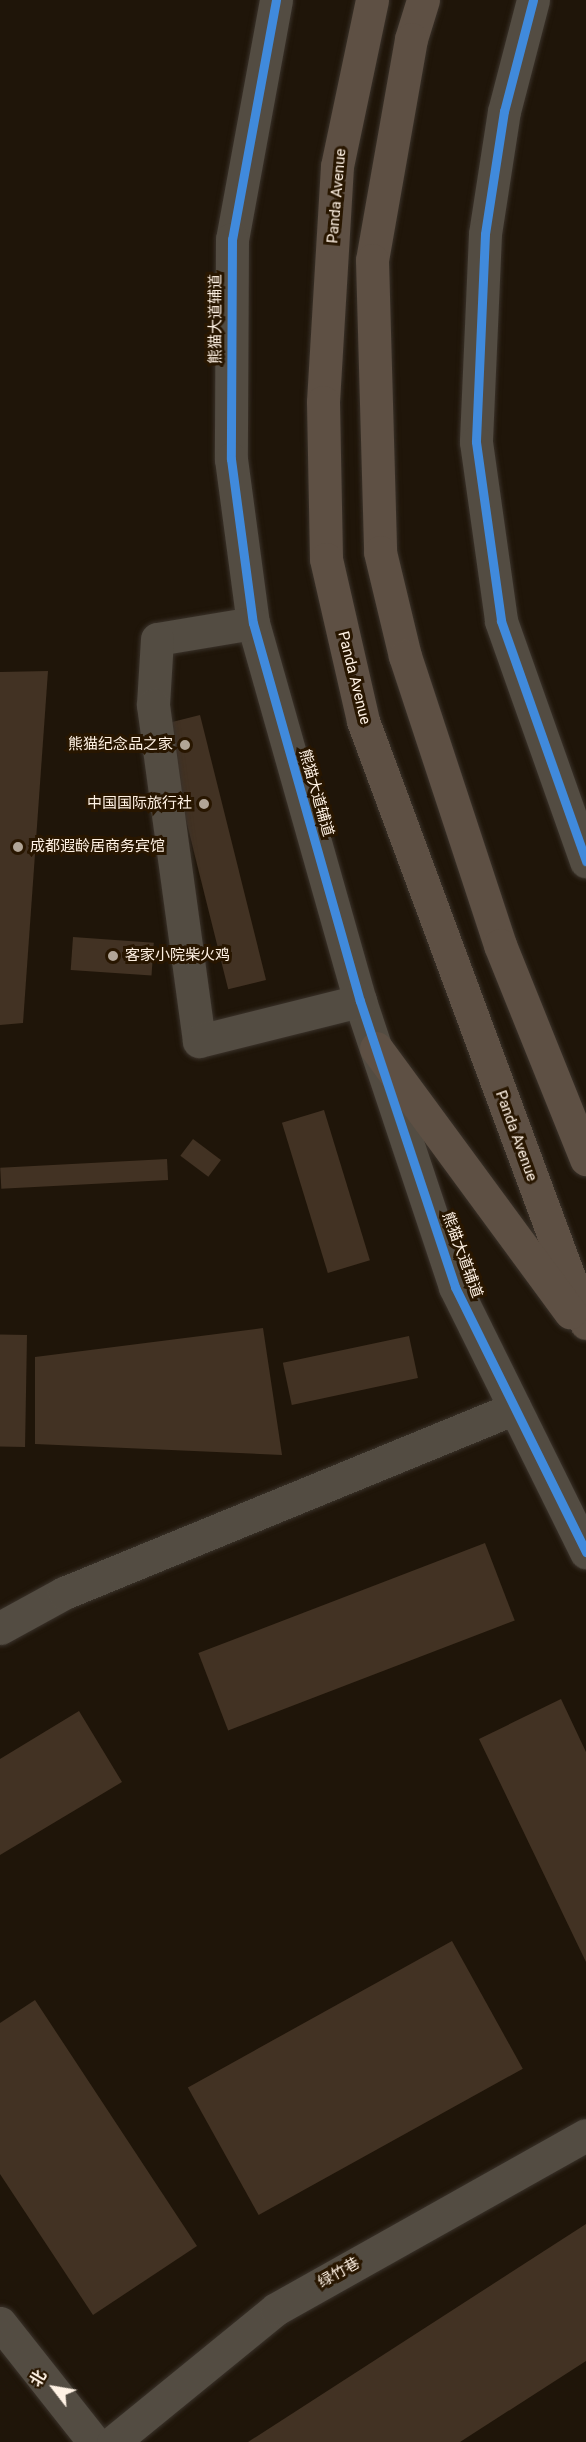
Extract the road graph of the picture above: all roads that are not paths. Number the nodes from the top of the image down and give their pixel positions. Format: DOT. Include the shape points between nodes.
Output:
graph roads {
  1 [pos="276,0"];
  2 [pos="372,0"];
  3 [pos="423,0"];
  4 [pos="533,0"];
  5 [pos="253,623"];
  6 [pos="586,861"];
  7 [pos="360,1001"];
  8 [pos="376,1048"];
  9 [pos="586,1159"];
  10 [pos="586,1323"];
  11 [pos="586,1334"];
  12 [pos="515,1408"];
  13 [pos="586,1552"];
  14 [pos="0,1628"];
  15 [pos="586,2135"];
  16 [pos="0,2323"];
  17 [pos="94,2442"];
  18 [pos="113,2442"];
  1 -- 5 [label="street, 熊猫大道辅道" via="232,239 231,459"];
  2 -- 10 [label="main road, Panda Avenue" via="337,166 323,402 326,559 363,721"];
  3 -- 9 [label="main road" via="411,39 372,260 380,552 405,656 500,945"];
  4 -- 6 [label="street" via="504,111 485,234 476,442 501,621"];
  5 -- 7 [label="street, 熊猫大道辅道"];
  5 -- 7 [label="street" via="158,639 153,705 199,1041"];
  7 -- 8 [label="street, 熊猫大道辅道"];
  8 -- 11 [label="main road"];
  8 -- 12 [label="street, 熊猫大道辅道" via="455,1287"];
  12 -- 13 [label="street, 熊猫大道辅道"];
  12 -- 14 [label="street" via="64,1593"];
  15 -- 18 [label="street, 绿竹巷" via="276,2309"];
  16 -- 17 [label="street"];
}
